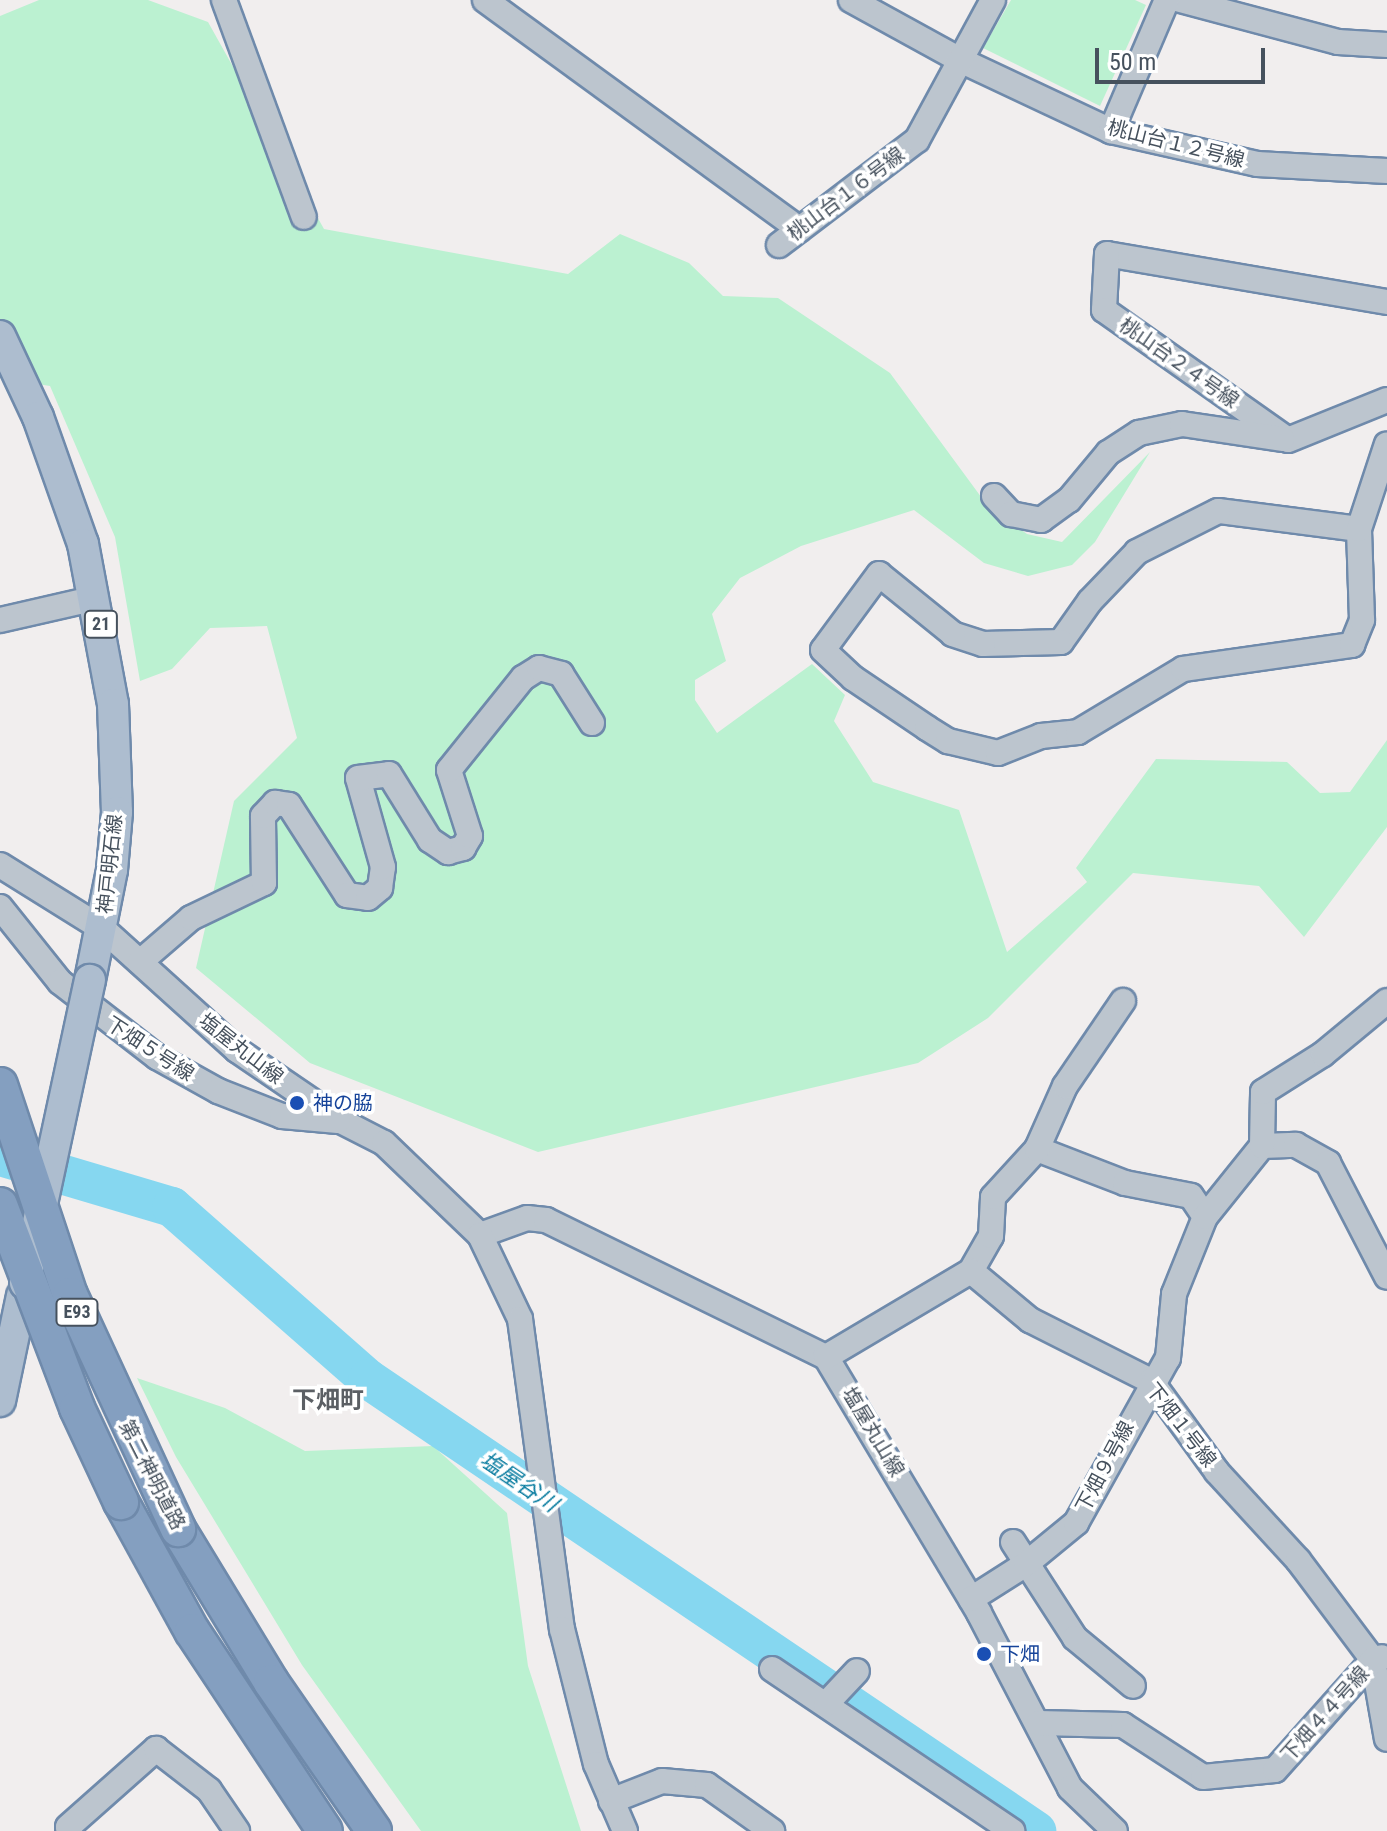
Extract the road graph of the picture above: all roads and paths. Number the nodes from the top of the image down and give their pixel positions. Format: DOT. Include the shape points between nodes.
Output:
graph roads {
  1 [pos="224,0"];
  2 [pos="485,0"];
  3 [pos="851,0"];
  4 [pos="993,0"];
  5 [pos="1167,0"];
  6 [pos="1180,0"];
  7 [pos="1387,45"];
  8 [pos="960,60"];
  9 [pos="1111,131"];
  10 [pos="1387,171"];
  11 [pos="304,217"];
  12 [pos="799,229"];
  13 [pos="779,245"];
  14 [pos="1387,302"];
  15 [pos="0,336"];
  16 [pos="1387,400"];
  17 [pos="1288,440"];
  18 [pos="1387,444"];
  19 [pos="1382,471"];
  20 [pos="994,496"];
  21 [pos="1359,529"];
  22 [pos="96,598"];
  23 [pos="0,620"];
  24 [pos="592,723"];
  25 [pos="0,865"];
  26 [pos="0,907"];
  27 [pos="103,929"];
  28 [pos="140,962"];
  29 [pos="1123,1001"];
  30 [pos="1387,1001"];
  31 [pos="0,1085"];
  32 [pos="341,1121"];
  33 [pos="1262,1146"];
  34 [pos="1037,1149"];
  35 [pos="0,1205"];
  36 [pos="1205,1217"];
  37 [pos="480,1235"];
  38 [pos="971,1271"];
  39 [pos="1387,1277"];
  40 [pos="826,1357"];
  41 [pos="1151,1381"];
  42 [pos="0,1401"];
  43 [pos="1013,1542"];
  44 [pos="1026,1564"];
  45 [pos="971,1599"];
  46 [pos="1380,1657"];
  47 [pos="772,1669"];
  48 [pos="850,1676"];
  49 [pos="1133,1686"];
  50 [pos="826,1704"];
  51 [pos="1039,1723"];
  52 [pos="1387,1739"];
  53 [pos="611,1801"];
  54 [pos="70,1831"];
  55 [pos="237,1831"];
  56 [pos="325,1831"];
  57 [pos="374,1831"];
  58 [pos="625,1831"];
  59 [pos="772,1831"];
  60 [pos="1012,1831"];
  61 [pos="1115,1831"];
  1 -- 11 [label="street"];
  2 -- 12 [label="street"];
  3 -- 8 [label="street, 桃山台１２号線"];
  4 -- 8 [label="street, 桃山台１６号線"];
  5 -- 9 [label="street"];
  6 -- 7 [label="street" via="1338,42"];
  8 -- 9 [label="street, 桃山台１２号線"];
  8 -- 12 [label="street, 桃山台１６号線" via="917,140"];
  9 -- 10 [label="street, 桃山台１２号線" via="1257,164"];
  12 -- 13 [label="street, 桃山台１６号線"];
  14 -- 17 [label="street, 桃山台２４号線" via="1107,254 1104,310"];
  15 -- 22 [label="main road, 神戸明石線 / 21" via="65,488"];
  16 -- 17 [label="street"];
  17 -- 20 [label="street" via="1182,424 1139,433 1108,453 1069,500 1041,520 1011,514"];
  18 -- 19 [label="street"];
  19 -- 21 [label="street"];
  21 -- 21 [label="street" via="1362,620 1352,645 1183,669 1078,732 1041,736 998,753 948,741 853,678 823,650 879,574 953,634 983,644 1061,642 1090,601 1137,552 1218,511"];
  22 -- 23 [label="street"];
  22 -- 27 [label="main road, 神戸明石線 / 21" via="113,704 116,772 112,870"];
  24 -- 28 [label="street" via="561,674 539,668 523,678 449,770 470,836 463,848 448,852 430,840 389,774 358,778 383,867 380,888 368,898 347,895 289,805 275,803 263,816 264,883 191,918"];
  25 -- 27 [label="street, 塩屋丸山線"];
  26 -- 32 [label="street, 下畑５号線" via="60,982 157,1057 218,1091 282,1116"];
  27 -- 28 [label="street, 塩屋丸山線"];
  27 -- 42 [label="main road, 神戸明石線 / 21, bridge"];
  28 -- 32 [label="street, 塩屋丸山線" via="237,1050"];
  29 -- 34 [label="street" via="1065,1086"];
  30 -- 33 [label="street" via="1323,1054 1263,1092"];
  31 -- 57 [label="highway, 第二神明道路 / E93, bridge" via="70,1295 178,1529 271,1682"];
  32 -- 37 [label="street, 塩屋丸山線" via="384,1143"];
  33 -- 36 [label="street, 下畑９号線"];
  33 -- 39 [label="street" via="1296,1145 1328,1163"];
  34 -- 36 [label="street" via="1125,1183 1191,1196"];
  34 -- 38 [label="street" via="993,1197 991,1236"];
  35 -- 56 [label="highway, 第二神明道路 / E93, bridge" via="77,1408 121,1502 192,1631"];
  36 -- 41 [label="street, 下畑９号線" via="1174,1294 1168,1358"];
  37 -- 40 [label="street" via="527,1218 546,1220"];
  37 -- 53 [label="street, 塩屋丸山線" via="520,1319 562,1629 596,1764"];
  38 -- 40 [label="street"];
  38 -- 41 [label="street, 下畑１号線" via="1030,1320"];
  40 -- 45 [label="street, 塩屋丸山線"];
  41 -- 44 [label="street, 下畑９号線" via="1076,1523"];
  41 -- 46 [label="street, 下畑１号線" via="1217,1472"];
  43 -- 44 [label="street"];
  44 -- 45 [label="street, 下畑９号線"];
  44 -- 49 [label="street" via="1075,1638"];
  45 -- 51 [label="street, 塩屋丸山線"];
  46 -- 51 [label="street, 下畑４４号線" via="1275,1770 1203,1777 1123,1725"];
  46 -- 52 [label="street, 下畑１号線"];
  47 -- 50 [label="street"];
  48 -- 50 [label="street"];
  50 -- 60 [label="street"];
  51 -- 61 [label="street, 塩屋丸山線" via="1070,1788"];
  53 -- 58 [label="street, 塩屋丸山線"];
  53 -- 59 [label="street" via="662,1781 707,1785"];
  54 -- 55 [label="street" via="68,1827 156,1749 209,1790"];
}
